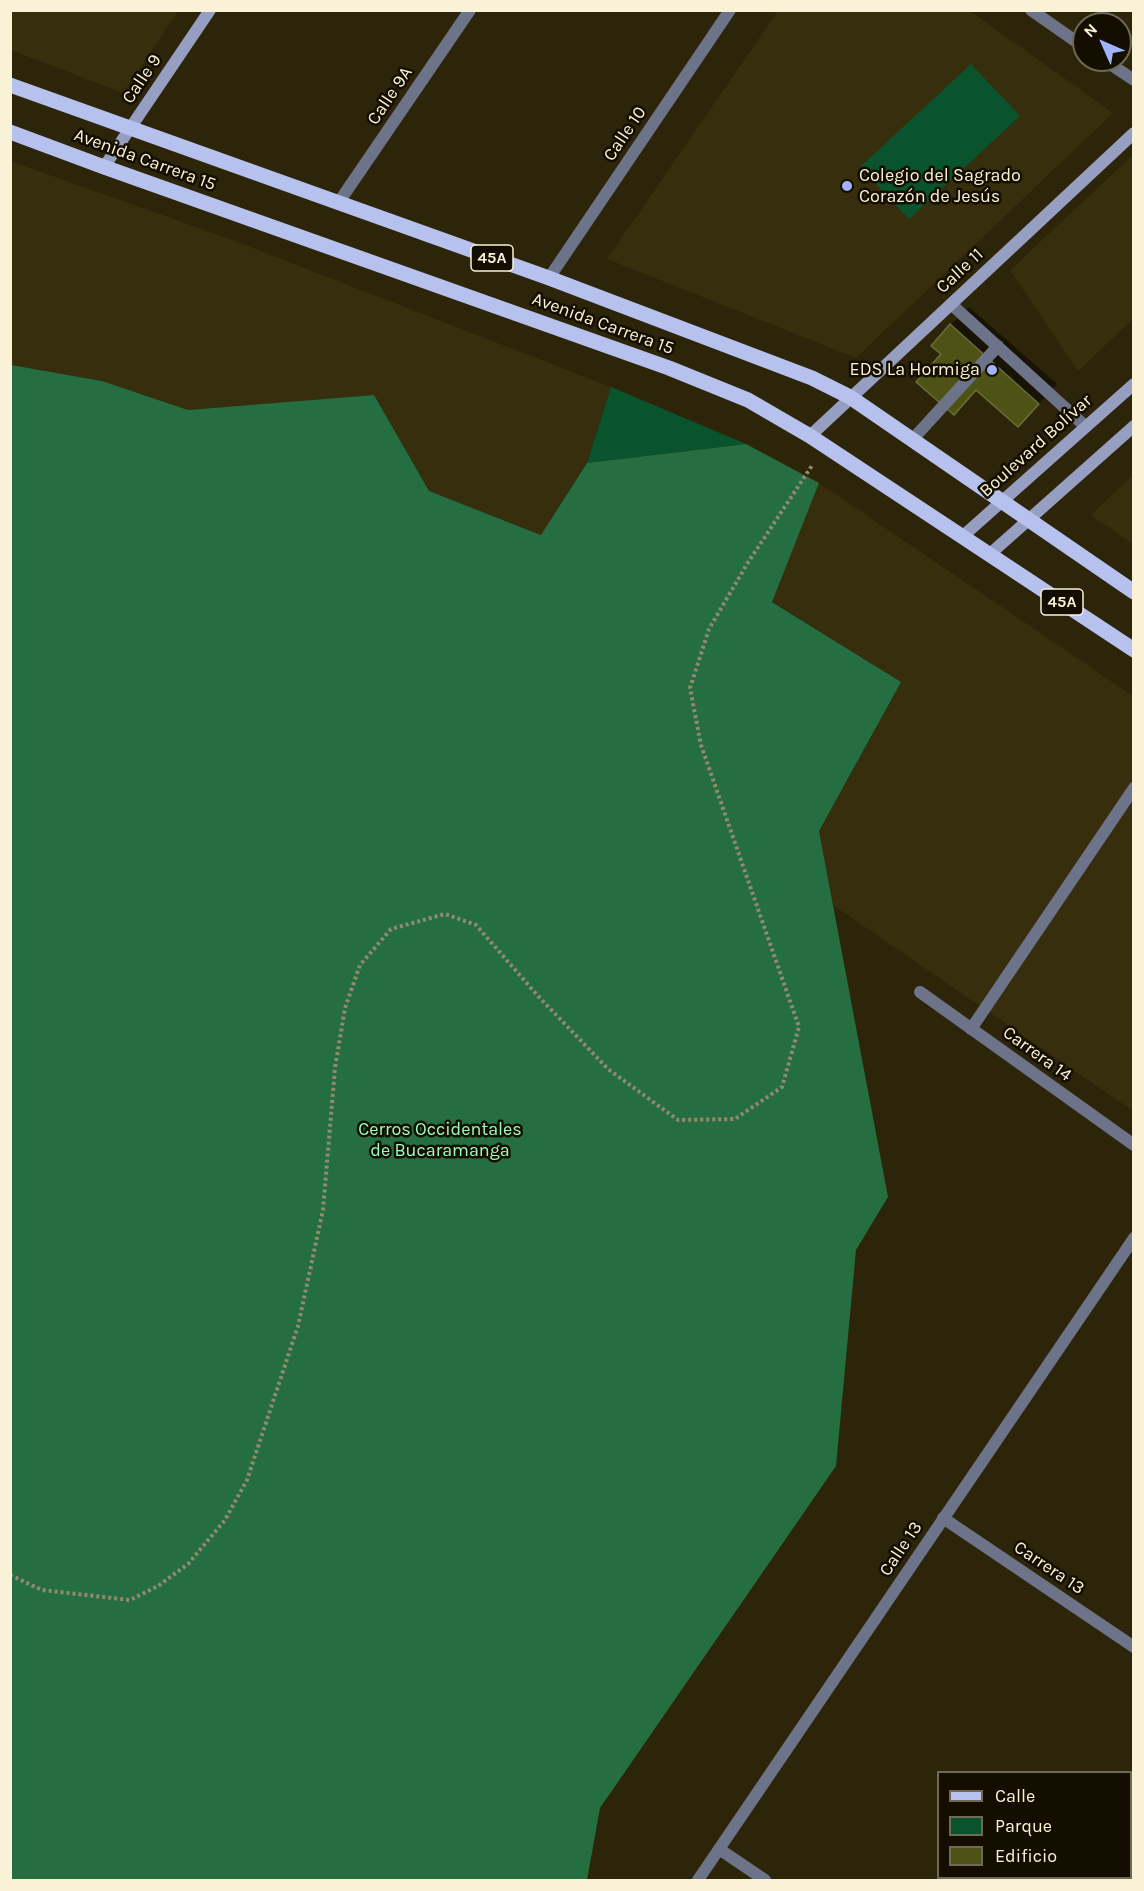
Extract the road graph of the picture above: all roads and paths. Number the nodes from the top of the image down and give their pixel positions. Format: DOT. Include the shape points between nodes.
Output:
graph roads {
  1 [pos="210,10"];
  2 [pos="470,10"];
  3 [pos="730,10"];
  4 [pos="1030,10"];
  5 [pos="1072,39"];
  6 [pos="10,85"];
  7 [pos="129,129"];
  8 [pos="10,132"];
  9 [pos="1134,133"];
  10 [pos="104,167"];
  11 [pos="339,202"];
  12 [pos="549,278"];
  13 [pos="951,304"];
  14 [pos="998,346"];
  15 [pos="1134,384"];
  16 [pos="850,397"];
  17 [pos="1085,426"];
  18 [pos="1134,426"];
  19 [pos="810,436"];
  20 [pos="912,440"];
  21 [pos="827,446"];
  22 [pos="1001,502"];
  23 [pos="1028,520"];
  24 [pos="963,536"];
  25 [pos="990,554"];
  26 [pos="1134,592"];
  27 [pos="1134,650"];
  28 [pos="1134,788"];
  29 [pos="920,992"];
  30 [pos="971,1029"];
  31 [pos="1134,1145"];
  32 [pos="1134,1238"];
  33 [pos="943,1518"];
  34 [pos="10,1575"];
  35 [pos="1134,1647"];
  36 [pos="719,1849"];
  37 [pos="698,1881"];
  38 [pos="765,1881"];
  1 -- 7 [label="street, Calle 9"];
  2 -- 11 [label="street, Calle 9A"];
  3 -- 12 [label="street, Calle 10"];
  4 -- 5 [label="street"];
  6 -- 7 [label="main road, Avenida Carrera 15 / 45A"];
  7 -- 10 [label="street, Calle 9"];
  7 -- 11 [label="main road, Avenida Carrera 15 / 45A"];
  8 -- 10 [label="main road, Avenida Carrera 15 / 45A"];
  9 -- 13 [label="street, Calle 11"];
  10 -- 19 [label="main road, Avenida Carrera 15 / 45A" via="669,368 748,400"];
  11 -- 12 [label="main road, Avenida Carrera 15 / 45A"];
  12 -- 16 [label="main road, Avenida Carrera 15 / 45A" via="812,378"];
  13 -- 14 [label="street"];
  13 -- 16 [label="street, Calle 11"];
  14 -- 17 [label="street"];
  14 -- 20 [label="street"];
  15 -- 17 [label="street, Boulevard Bolívar"];
  16 -- 19 [label="street, Calle 11"];
  16 -- 20 [label="main road, Avenida Carrera 15 / 45A"];
  17 -- 22 [label="street, Boulevard Bolívar"];
  18 -- 23 [label="street"];
  19 -- 21 [label="main road, Avenida Carrera 15 / 45A"];
  20 -- 22 [label="main road, Avenida Carrera 15 / 45A"];
  21 -- 24 [label="main road, Avenida Carrera 15 / 45A"];
  21 -- 34 [label="path" via="804,476 709,629 690,688 701,744 798,1027 782,1087 735,1119 678,1120 608,1070 476,925 445,914 391,929 360,965 345,1008 335,1068 323,1210 298,1326 247,1480 225,1520 188,1564 130,1600 42,1590"];
  22 -- 23 [label="main road, Avenida Carrera 15 / 45A"];
  22 -- 24 [label="street, Boulevard Bolívar"];
  23 -- 25 [label="street"];
  23 -- 26 [label="main road, Avenida Carrera 15 / 45A"];
  24 -- 25 [label="main road, Avenida Carrera 15 / 45A"];
  25 -- 27 [label="main road, Avenida Carrera 15 / 45A"];
  28 -- 30 [label="street"];
  29 -- 30 [label="street, Carrera 14"];
  30 -- 31 [label="street, Carrera 14"];
  32 -- 33 [label="street, Calle 13"];
  33 -- 35 [label="street, Carrera 13"];
  33 -- 36 [label="street, Calle 13"];
  36 -- 37 [label="street, Calle 13"];
  36 -- 38 [label="street"];
}
